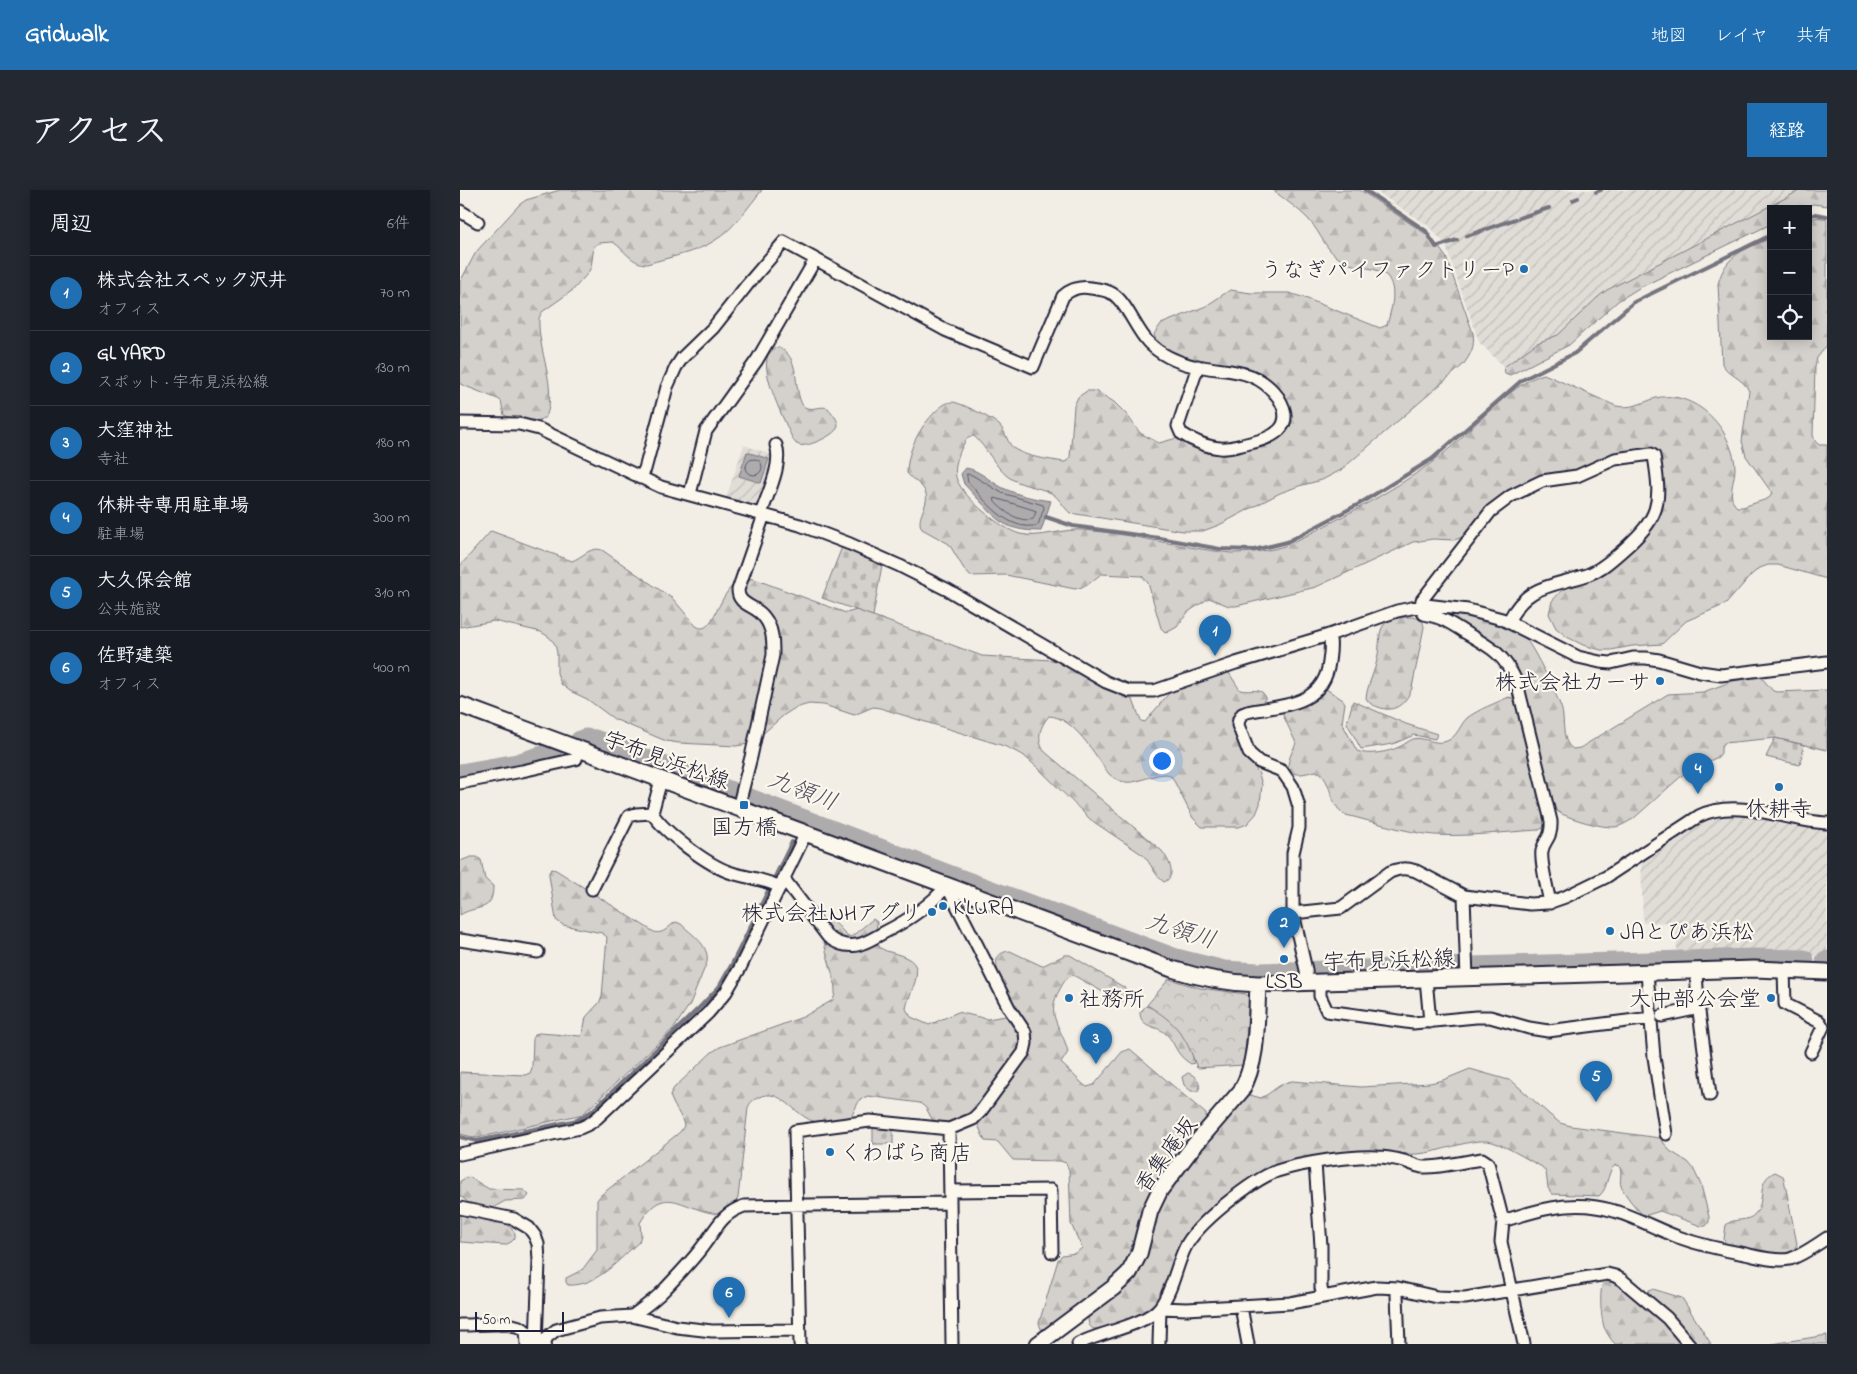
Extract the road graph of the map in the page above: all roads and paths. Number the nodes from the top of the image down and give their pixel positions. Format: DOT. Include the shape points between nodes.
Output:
graph roads {
  1 [pos="460,211"];
  2 [pos="478,222"];
  3 [pos="815,260"];
  4 [pos="1198,366"];
  5 [pos="460,423"];
  6 [pos="776,445"];
  7 [pos="640,478"];
  8 [pos="690,494"];
  9 [pos="762,514"];
  10 [pos="1421,606"];
  11 [pos="1508,622"];
  12 [pos="1329,635"];
  13 [pos="1827,662"];
  14 [pos="460,706"];
  15 [pos="579,750"];
  16 [pos="661,780"];
  17 [pos="460,783"];
  18 [pos="741,801"];
  19 [pos="652,813"];
  20 [pos="1827,823"];
  21 [pos="806,834"];
  22 [pos="777,883"];
  23 [pos="947,886"];
  24 [pos="592,889"];
  25 [pos="1464,896"];
  26 [pos="1550,903"];
  27 [pos="1293,913"];
  28 [pos="460,940"];
  29 [pos="538,952"];
  30 [pos="1784,970"];
  31 [pos="1467,971"];
  32 [pos="1647,972"];
  33 [pos="1696,972"];
  34 [pos="1827,972"];
  35 [pos="1310,977"];
  36 [pos="1426,979"];
  37 [pos="1258,984"];
  38 [pos="1699,1008"];
  39 [pos="1657,1017"];
  40 [pos="1430,1022"];
  41 [pos="1810,1052"];
  42 [pos="1710,1095"];
  43 [pos="949,1129"];
  44 [pos="1666,1134"];
  45 [pos="460,1154"];
  46 [pos="1314,1163"];
  47 [pos="950,1191"];
  48 [pos="950,1203"];
  49 [pos="797,1205"];
  50 [pos="460,1208"];
  51 [pos="1502,1221"];
  52 [pos="1827,1238"];
  53 [pos="1052,1252"];
  54 [pos="1398,1288"];
  55 [pos="1512,1290"];
  56 [pos="1323,1296"];
  57 [pos="1241,1307"];
  58 [pos="1160,1308"];
  59 [pos="632,1316"];
  60 [pos="460,1325"];
  61 [pos="799,1330"];
  62 [pos="527,1344"];
  63 [pos="536,1344"];
  64 [pos="545,1344"];
  65 [pos="800,1344"];
  66 [pos="952,1344"];
  67 [pos="1038,1344"];
  68 [pos="1078,1344"];
  69 [pos="1160,1344"];
  70 [pos="1248,1344"];
  71 [pos="1399,1344"];
  72 [pos="1524,1344"];
  73 [pos="1689,1344"];
  1 -- 2 [label="street"];
  3 -- 4 [label="street" via="945,330 1033,367 1063,296 1077,287 1104,290 1118,298 1151,345 1175,360"];
  3 -- 7 [label="street" via="784,242 713,328 682,358 667,387"];
  3 -- 8 [label="street" via="757,360 706,431"];
  4 -- 4 [label="street" via="1244,373 1269,387 1284,408 1283,424 1278,432 1264,440 1228,448 1212,447 1181,433 1178,426"];
  5 -- 7 [label="street" via="519,424 538,429"];
  6 -- 9 [label="street" via="777,464"];
  7 -- 8 [label="street" via="661,488"];
  8 -- 9 [label="street"];
  9 -- 12 [label="street" via="816,531 900,566 948,590 1106,682 1129,691 1154,691"];
  9 -- 18 [label="street" via="738,596 740,601 763,615 769,624 773,655"];
  10 -- 11 [label="street" via="1468,610"];
  10 -- 11 [label="street" via="1422,600 1491,511 1511,496 1542,481 1577,476 1615,460 1654,456 1658,501 1644,530 1599,570 1543,588 1526,597"];
  10 -- 12 [label="street"];
  10 -- 26 [label="street" via="1424,614 1450,621 1493,649 1514,677 1551,821 1550,837 1543,847 1542,856"];
  11 -- 13 [label="street" via="1578,656 1600,662 1646,658 1721,675"];
  12 -- 27 [label="street" via="1327,671 1313,694 1297,702 1242,714 1238,726 1249,753 1259,762 1282,771 1297,796 1300,818 1293,853"];
  14 -- 15 [label="main road, 宇布見浜松線"];
  15 -- 16 [label="main road, 宇布見浜松線"];
  15 -- 17 [label="street" via="576,759"];
  16 -- 18 [label="main road, 宇布見浜松線"];
  16 -- 19 [label="street"];
  18 -- 21 [label="main road, 宇布見浜松線"];
  19 -- 22 [label="street" via="710,862 732,873"];
  19 -- 24 [label="street" via="632,814 627,819"];
  20 -- 26 [label="street" via="1732,808 1715,810 1699,816 1606,877"];
  21 -- 22 [label="street"];
  21 -- 23 [label="main road, 宇布見浜松線"];
  22 -- 23 [label="street" via="828,937 855,946 898,926 929,904"];
  22 -- 45 [label="street" via="740,968 726,992 597,1118 580,1128"];
  23 -- 37 [label="main road, 宇布見浜松線" via="1186,974"];
  23 -- 43 [label="street" via="1024,1032 1026,1043 1024,1052 981,1111 973,1119"];
  25 -- 26 [label="street" via="1530,904"];
  25 -- 27 [label="street" via="1416,871 1398,868 1341,908"];
  25 -- 31 [label="street"];
  27 -- 35 [label="street"];
  28 -- 29 [label="street"];
  30 -- 33 [label="main road, 宇布見浜松線"];
  30 -- 34 [label="main road, 宇布見浜松線"];
  30 -- 41 [label="street" via="1786,1004 1820,1022 1823,1027"];
  31 -- 32 [label="main road, 宇布見浜松線"];
  31 -- 36 [label="main road, 宇布見浜松線"];
  32 -- 33 [label="main road, 宇布見浜松線"];
  32 -- 39 [label="street"];
  33 -- 38 [label="street"];
  35 -- 36 [label="main road, 宇布見浜松線"];
  35 -- 37 [label="main road, 宇布見浜松線"];
  35 -- 40 [label="street" via="1327,1011 1413,1023"];
  36 -- 40 [label="street"];
  37 -- 67 [label="main road, 香集庵坂" via="1253,1059 1241,1091 1160,1190 1150,1211 1139,1254 1129,1273"];
  38 -- 39 [label="street"];
  38 -- 42 [label="street"];
  39 -- 40 [label="street" via="1548,1031 1490,1018"];
  39 -- 44 [label="street" via="1654,1057"];
  43 -- 47 [label="street"];
  43 -- 49 [label="street" via="870,1122 795,1131"];
  46 -- 51 [label="street" via="1379,1157 1422,1167 1482,1159 1488,1163"];
  46 -- 56 [label="street"];
  46 -- 58 [label="street" via="1265,1176 1196,1230 1184,1249"];
  47 -- 48 [label="street"];
  47 -- 53 [label="street" via="1051,1190"];
  48 -- 49 [label="street"];
  48 -- 66 [label="street"];
  49 -- 59 [label="street" via="744,1206 725,1215 703,1247 664,1290"];
  49 -- 61 [label="street"];
  50 -- 63 [label="street" via="514,1219 535,1236 539,1261"];
  51 -- 52 [label="street" via="1554,1206 1598,1207 1699,1244 1783,1260"];
  51 -- 55 [label="street" via="1501,1242"];
  54 -- 55 [label="street" via="1437,1297 1465,1298"];
  54 -- 56 [label="street" via="1377,1287"];
  54 -- 71 [label="street"];
  55 -- 72 [label="street"];
  55 -- 73 [label="street" via="1599,1275 1615,1276 1667,1318"];
  56 -- 57 [label="street" via="1290,1303"];
  57 -- 58 [label="street"];
  57 -- 70 [label="street"];
  58 -- 68 [label="street" via="1119,1329"];
  58 -- 69 [label="street"];
  59 -- 61 [label="street" via="712,1332"];
  59 -- 64 [label="street" via="600,1318 556,1330 546,1338"];
  60 -- 62 [label="street" via="519,1326 526,1331"];
  61 -- 65 [label="street"];
}
